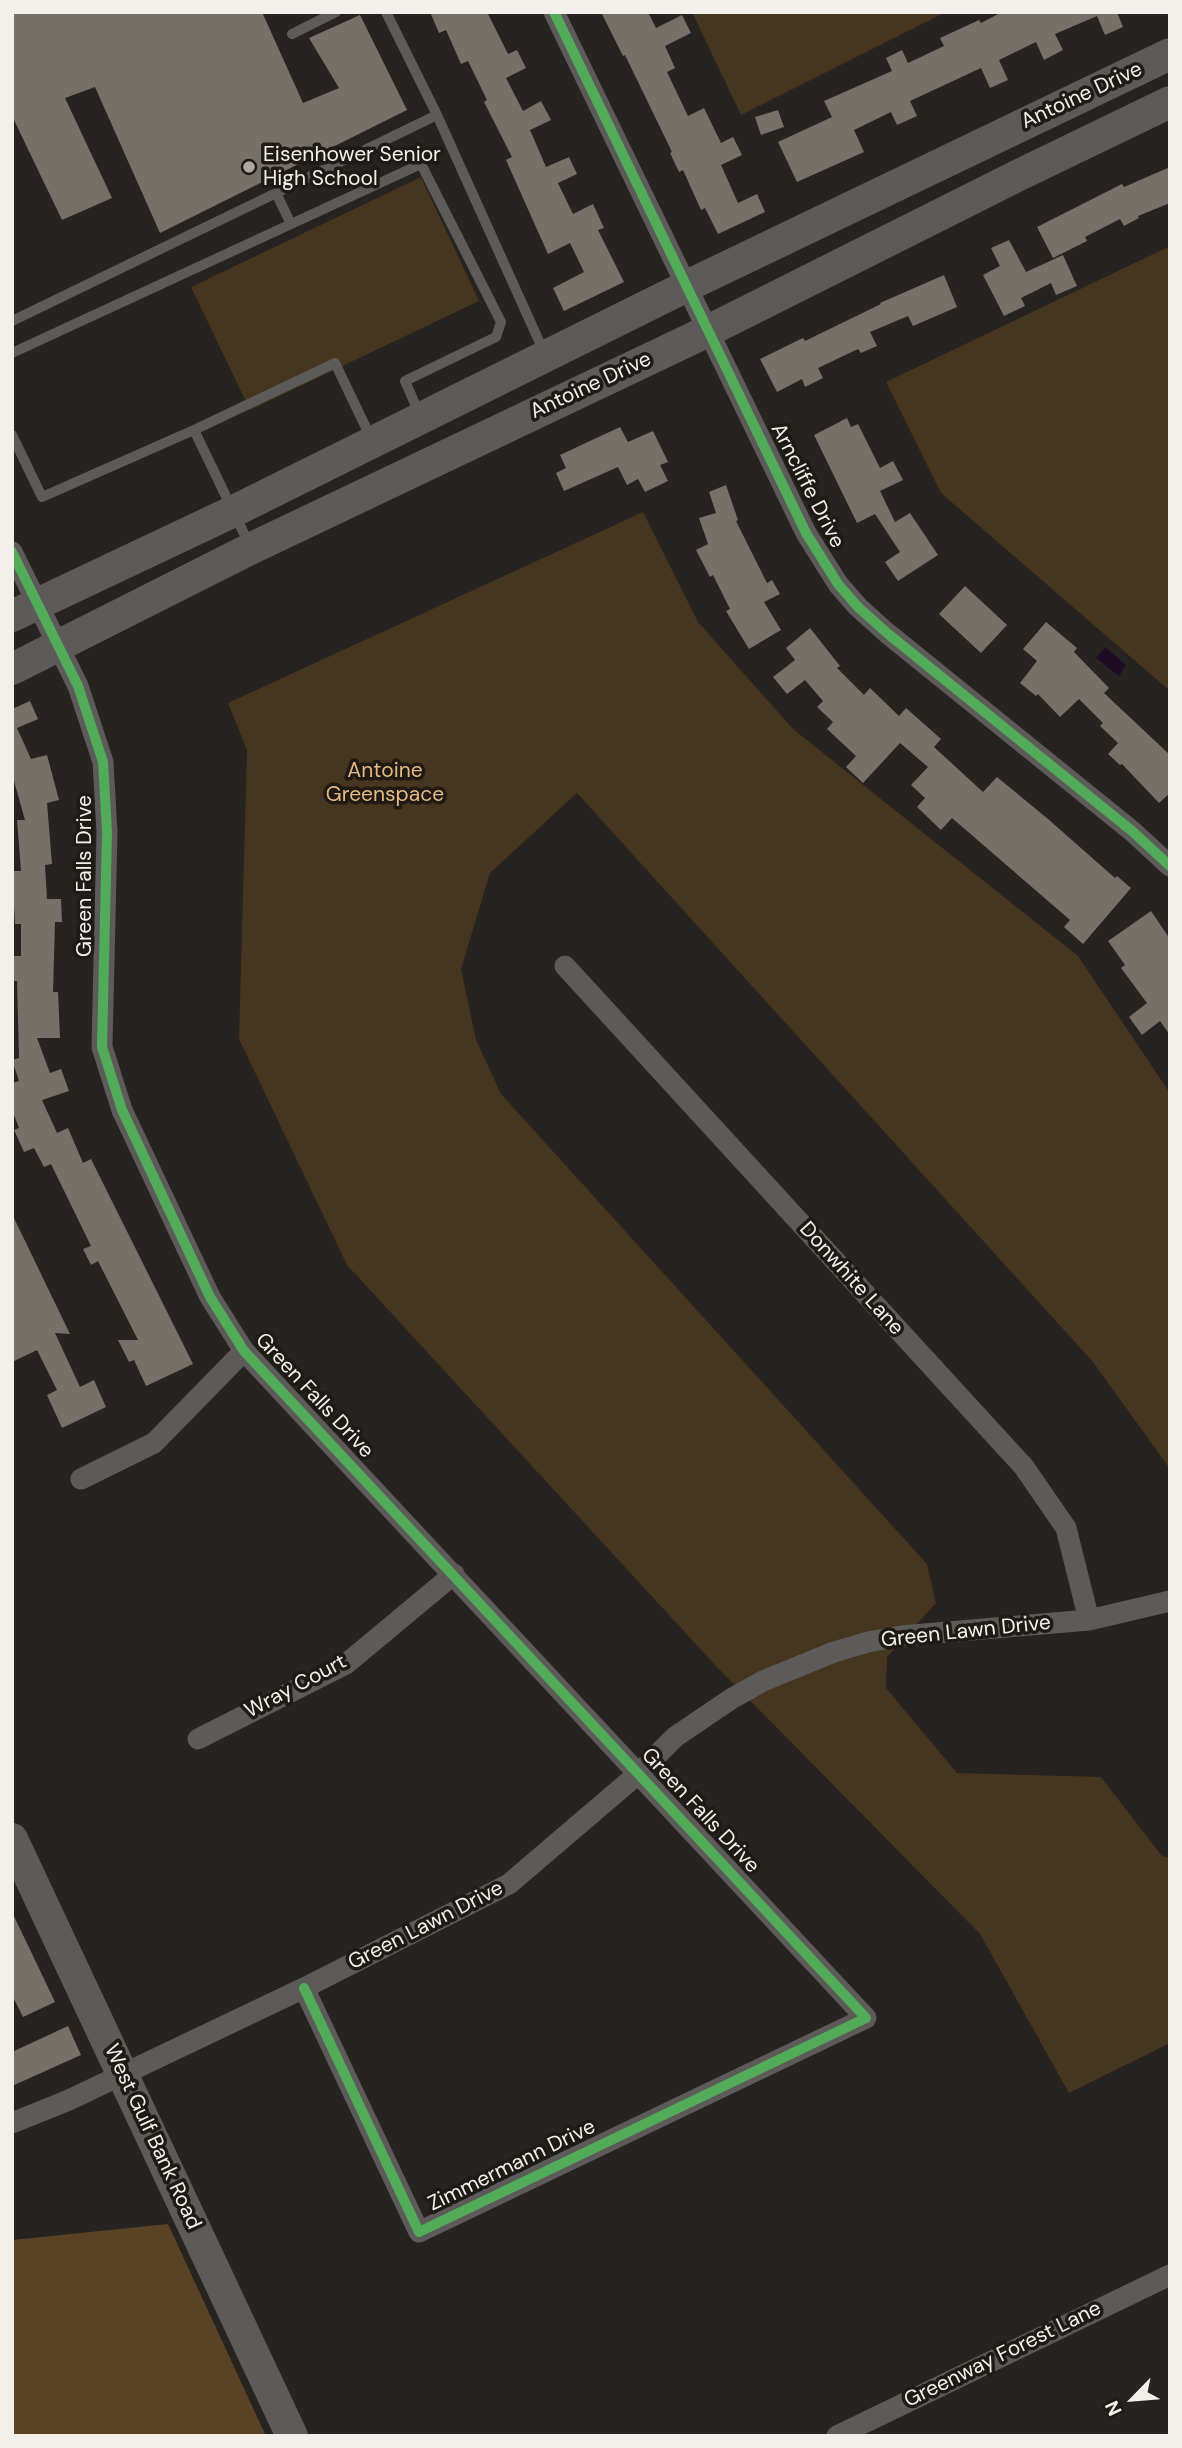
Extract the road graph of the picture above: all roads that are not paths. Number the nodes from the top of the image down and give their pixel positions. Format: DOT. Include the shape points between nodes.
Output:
graph roads {
  1 [pos="335,12"];
  2 [pos="386,12"];
  3 [pos="554,12"];
  4 [pos="292,34"];
  5 [pos="1170,54"];
  6 [pos="1170,102"];
  7 [pos="437,115"];
  8 [pos="1001,134"];
  9 [pos="1019,174"];
  10 [pos="276,193"];
  11 [pos="291,224"];
  12 [pos="687,286"];
  13 [pos="12,321"];
  14 [pos="708,331"];
  15 [pos="12,353"];
  16 [pos="546,356"];
  17 [pos="565,399"];
  18 [pos="415,405"];
  19 [pos="194,430"];
  20 [pos="12,435"];
  21 [pos="373,442"];
  22 [pos="440,458"];
  23 [pos="234,510"];
  24 [pos="252,548"];
  25 [pos="12,552"];
  26 [pos="25,609"];
  27 [pos="59,647"];
  28 [pos="12,669"];
  29 [pos="1170,866"];
  30 [pos="565,966"];
  31 [pos="244,1351"];
  32 [pos="81,1479"];
  33 [pos="454,1574"];
  34 [pos="1170,1601"];
  35 [pos="1088,1620"];
  36 [pos="198,1739"];
  37 [pos="639,1773"];
  38 [pos="12,1839"];
  39 [pos="304,1988"];
  40 [pos="866,2018"];
  41 [pos="123,2074"];
  42 [pos="12,2123"];
  43 [pos="1170,2275"];
  44 [pos="292,2436"];
  45 [pos="837,2436"];
  1 -- 4 [label="lane"];
  2 -- 7 [label="lane"];
  3 -- 12 [label="street, Arncliffe Drive"];
  5 -- 8 [label="main road, Antoine Drive"];
  6 -- 9 [label="main road, Antoine Drive"];
  7 -- 10 [label="lane"];
  7 -- 16 [label="lane"];
  8 -- 9 [label="main road"];
  8 -- 12 [label="main road, Antoine Drive"];
  9 -- 14 [label="main road, Antoine Drive"];
  10 -- 11 [label="lane"];
  10 -- 13 [label="lane"];
  11 -- 15 [label="lane"];
  11 -- 18 [label="lane" via="421,164 501,321 496,337 405,382"];
  12 -- 14 [label="street, Arncliffe Drive"];
  12 -- 16 [label="main road, Antoine Drive"];
  14 -- 17 [label="main road, Antoine Drive"];
  14 -- 29 [label="street, Arncliffe Drive" via="806,533 838,584 887,633"];
  16 -- 17 [label="main road"];
  16 -- 18 [label="main road, Antoine Drive"];
  17 -- 22 [label="main road, Antoine Drive"];
  18 -- 21 [label="main road, Antoine Drive"];
  18 -- 22 [label="main road"];
  19 -- 20 [label="lane" via="43,497"];
  19 -- 21 [label="lane" via="335,363"];
  19 -- 23 [label="lane"];
  21 -- 23 [label="main road, Antoine Drive"];
  22 -- 24 [label="main road, Antoine Drive"];
  23 -- 24 [label="lane"];
  23 -- 26 [label="main road, Antoine Drive"];
  24 -- 27 [label="main road, Antoine Drive"];
  25 -- 26 [label="street, Green Falls Drive"];
  26 -- 27 [label="street, Green Falls Drive"];
  27 -- 28 [label="main road, Antoine Drive"];
  27 -- 31 [label="street, Green Falls Drive" via="78,686 103,762 107,832 102,1048 128,1122 210,1297"];
  30 -- 35 [label="street, Donwhite Lane" via="1024,1467 1066,1528"];
  31 -- 32 [label="street" via="154,1443"];
  31 -- 33 [label="street, Green Falls Drive"];
  33 -- 36 [label="street, Wray Court" via="346,1664"];
  33 -- 37 [label="street, Green Falls Drive"];
  34 -- 35 [label="street, Green Lawn Drive"];
  35 -- 37 [label="street, Green Lawn Drive" via="901,1636 834,1652 731,1699 675,1737"];
  37 -- 39 [label="street, Green Lawn Drive" via="509,1884"];
  37 -- 40 [label="street, Green Falls Drive"];
  38 -- 41 [label="main road, West Gulf Bank Road"];
  39 -- 40 [label="street, Zimmermann Drive" via="419,2232"];
  39 -- 41 [label="street, Green Lawn Drive"];
  41 -- 42 [label="street, Green Lawn Drive"];
  41 -- 44 [label="main road, West Gulf Bank Road"];
  43 -- 45 [label="street, Greenway Forest Lane"];
}
